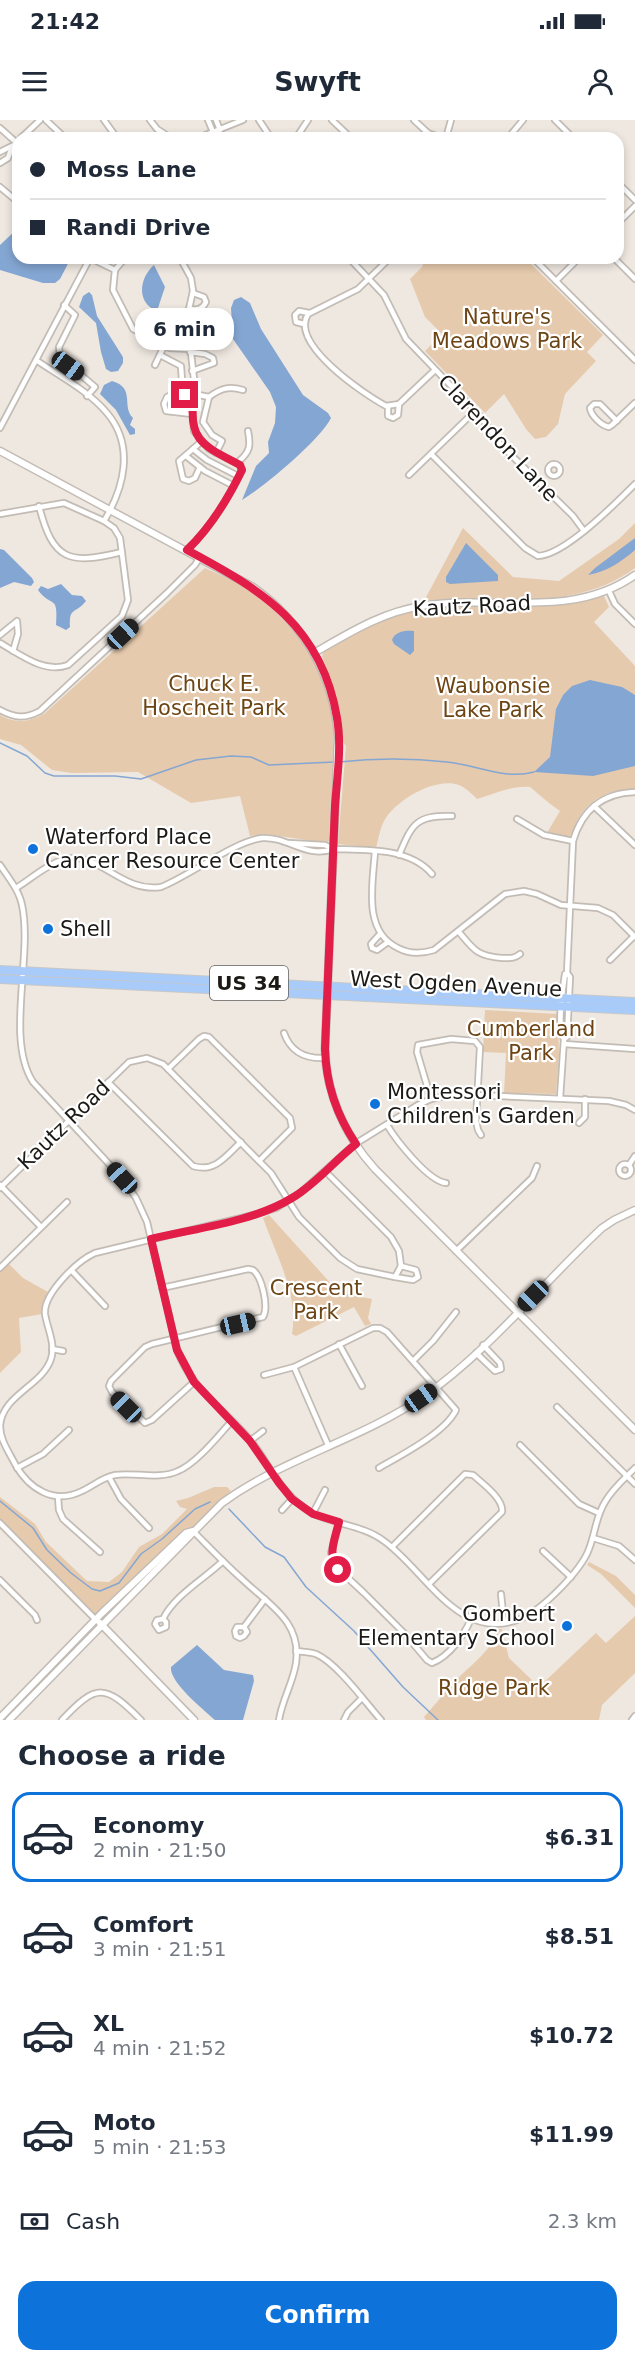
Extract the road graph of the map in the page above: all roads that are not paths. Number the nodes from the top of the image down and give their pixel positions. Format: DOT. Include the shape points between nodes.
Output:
graph roads {
  1 [pos="40,120"];
  2 [pos="46,120"];
  3 [pos="150,120"];
  4 [pos="208,120"];
  5 [pos="216,120"];
  6 [pos="243,120"];
  7 [pos="332,120"];
  8 [pos="414,120"];
  9 [pos="523,120"];
  10 [pos="555,120"];
  11 [pos="0,128"];
  12 [pos="220,129"];
  13 [pos="27,132"];
  14 [pos="59,132"];
  15 [pos="162,132"];
  16 [pos="213,132"];
  17 [pos="345,132"];
  18 [pos="427,132"];
  19 [pos="513,132"];
  20 [pos="567,132"];
  21 [pos="12,140"];
  22 [pos="12,151"];
  23 [pos="0,163"];
  24 [pos="0,187"];
  25 [pos="624,189"];
  26 [pos="12,199"];
  27 [pos="635,200"];
  28 [pos="635,206"];
  29 [pos="624,217"];
  30 [pos="87,264"];
  31 [pos="102,264"];
  32 [pos="120,264"];
  33 [pos="183,264"];
  34 [pos="355,264"];
  35 [pos="384,264"];
  36 [pos="539,264"];
  37 [pos="573,264"];
  38 [pos="620,264"];
  39 [pos="115,270"];
  40 [pos="369,279"];
  41 [pos="635,279"];
  42 [pos="556,281"];
  43 [pos="193,293"];
  44 [pos="64,305"];
  45 [pos="189,309"];
  46 [pos="309,313"];
  47 [pos="304,324"];
  48 [pos="164,346"];
  49 [pos="190,351"];
  50 [pos="160,355"];
  51 [pos="36,360"];
  52 [pos="635,360"];
  53 [pos="155,365"];
  54 [pos="435,370"];
  55 [pos="192,371"];
  56 [pos="243,390"];
  57 [pos="183,395"];
  58 [pos="194,395"];
  59 [pos="87,396"];
  60 [pos="209,397"];
  61 [pos="635,403"];
  62 [pos="399,404"];
  63 [pos="387,406"];
  64 [pos="475,411"];
  65 [pos="192,414"];
  66 [pos="617,421"];
  67 [pos="0,428"];
  68 [pos="248,431"];
  69 [pos="202,441"];
  70 [pos="193,449"];
  71 [pos="0,451"];
  72 [pos="216,453"];
  73 [pos="431,454"];
  74 [pos="186,456"];
  75 [pos="214,464"];
  76 [pos="240,465"];
  77 [pos="200,467"];
  78 [pos="210,473"];
  79 [pos="550,474"];
  80 [pos="409,475"];
  81 [pos="238,476"];
  82 [pos="541,484"];
  83 [pos="635,484"];
  84 [pos="234,486"];
  85 [pos="39,506"];
  86 [pos="111,510"];
  87 [pos="0,514"];
  88 [pos="104,521"];
  89 [pos="584,531"];
  90 [pos="187,550"];
  91 [pos="122,552"];
  92 [pos="200,557"];
  93 [pos="635,575"];
  94 [pos="609,591"];
  95 [pos="635,624"];
  96 [pos="0,635"];
  97 [pos="0,643"];
  98 [pos="13,651"];
  99 [pos="83,652"];
  100 [pos="314,652"];
  101 [pos="93,663"];
  102 [pos="0,710"];
  103 [pos="635,792"];
  104 [pos="594,806"];
  105 [pos="452,816"];
  106 [pos="517,819"];
  107 [pos="573,841"];
  108 [pos="635,845"];
  109 [pos="333,849"];
  110 [pos="375,851"];
  111 [pos="399,855"];
  112 [pos="0,865"];
  113 [pos="432,874"];
  114 [pos="16,888"];
  115 [pos="570,904"];
  116 [pos="459,932"];
  117 [pos="380,934"];
  118 [pos="634,936"];
  119 [pos="388,942"];
  120 [pos="520,954"];
  121 [pos="610,960"];
  122 [pos="0,970"];
  123 [pos="23,976"];
  124 [pos="0,979"];
  125 [pos="328,991"];
  126 [pos="635,1002"];
  127 [pos="566,1003"];
  128 [pos="635,1010"];
  129 [pos="284,1033"];
  130 [pos="564,1042"];
  131 [pos="635,1049"];
  132 [pos="325,1058"];
  133 [pos="168,1069"];
  134 [pos="108,1082"];
  135 [pos="478,1094"];
  136 [pos="560,1098"];
  137 [pos="431,1099"];
  138 [pos="585,1100"];
  139 [pos="635,1110"];
  140 [pos="69,1120"];
  141 [pos="579,1123"];
  142 [pos="387,1125"];
  143 [pos="481,1135"];
  144 [pos="241,1142"];
  145 [pos="356,1144"];
  146 [pos="635,1156"];
  147 [pos="260,1161"];
  148 [pos="629,1165"];
  149 [pos="537,1166"];
  150 [pos="325,1171"];
  151 [pos="446,1183"];
  152 [pos="0,1187"];
  153 [pos="288,1200"];
  154 [pos="67,1202"];
  155 [pos="635,1210"];
  156 [pos="41,1227"];
  157 [pos="151,1239"];
  158 [pos="456,1251"];
  159 [pos="401,1266"];
  160 [pos="0,1268"];
  161 [pos="72,1271"];
  162 [pos="396,1277"];
  163 [pos="162,1288"];
  164 [pos="105,1306"];
  165 [pos="456,1312"];
  166 [pos="517,1312"];
  167 [pos="174,1338"];
  168 [pos="339,1344"];
  169 [pos="483,1345"];
  170 [pos="52,1349"];
  171 [pos="63,1351"];
  172 [pos="476,1353"];
  173 [pos="413,1360"];
  174 [pos="294,1366"];
  175 [pos="264,1375"];
  176 [pos="194,1382"];
  177 [pos="362,1386"];
  178 [pos="437,1387"];
  179 [pos="557,1407"];
  180 [pos="231,1422"];
  181 [pos="69,1430"];
  182 [pos="635,1430"];
  183 [pos="263,1431"];
  184 [pos="250,1441"];
  185 [pos="520,1444"];
  186 [pos="328,1445"];
  187 [pos="17,1468"];
  188 [pos="380,1468"];
  189 [pos="635,1468"];
  190 [pos="272,1471"];
  191 [pos="627,1476"];
  192 [pos="109,1477"];
  193 [pos="635,1484"];
  194 [pos="325,1490"];
  195 [pos="58,1497"];
  196 [pos="292,1499"];
  197 [pos="282,1510"];
  198 [pos="599,1513"];
  199 [pos="313,1514"];
  200 [pos="0,1522"];
  201 [pos="339,1522"];
  202 [pos="149,1528"];
  203 [pos="193,1531"];
  204 [pos="592,1538"];
  205 [pos="392,1546"];
  206 [pos="543,1551"];
  207 [pos="100,1552"];
  208 [pos="635,1560"];
  209 [pos="223,1561"];
  210 [pos="571,1577"];
  211 [pos="0,1580"];
  212 [pos="429,1584"];
  213 [pos="501,1594"];
  214 [pos="265,1599"];
  215 [pos="163,1619"];
  216 [pos="471,1619"];
  217 [pos="37,1620"];
  218 [pos="99,1623"];
  219 [pos="504,1623"];
  220 [pos="244,1627"];
  221 [pos="296,1652"];
  222 [pos="362,1698"];
  223 [pos="635,1716"];
  224 [pos="0,1718"];
  225 [pos="9,1720"];
  226 [pos="62,1720"];
  227 [pos="141,1720"];
  228 [pos="194,1720"];
  229 [pos="279,1720"];
  230 [pos="344,1720"];
  231 [pos="381,1720"];
  232 [pos="632,1720"];
  1 -- 13 [label="street"];
  2 -- 14 [label="street"];
  3 -- 15 [label="street"];
  4 -- 16 [label="street"];
  5 -- 12 [label="street"];
  6 -- 12 [label="street"];
  7 -- 17 [label="street"];
  8 -- 18 [label="street"];
  9 -- 19 [label="street"];
  10 -- 20 [label="street"];
  11 -- 21 [label="street"];
  12 -- 16 [label="street"];
  22 -- 23 [label="street"];
  24 -- 26 [label="street"];
  25 -- 27 [label="street"];
  28 -- 29 [label="street"];
  30 -- 44 [label="street"];
  31 -- 39 [label="street"];
  32 -- 39 [label="street"];
  33 -- 43 [label="street"];
  34 -- 40 [label="street, Clarendon Lane"];
  35 -- 40 [label="street"];
  36 -- 42 [label="street"];
  37 -- 42 [label="street"];
  38 -- 41 [label="street"];
  39 -- 48 [label="street" via="113,290 133,329"];
  40 -- 46 [label="street"];
  40 -- 54 [label="street, Clarendon Lane" via="384,295 406,339"];
  42 -- 52 [label="street"];
  43 -- 45 [label="street"];
  43 -- 45 [label="street" via="206,302 197,310"];
  44 -- 51 [label="street"];
  44 -- 59 [label="street" via="75,315 59,347 60,357 95,387"];
  45 -- 49 [label="street"];
  46 -- 47 [label="street"];
  46 -- 47 [label="street" via="299,311 295,315 296,322"];
  47 -- 63 [label="street" via="325,362"];
  48 -- 49 [label="street"];
  48 -- 50 [label="street"];
  49 -- 55 [label="street"];
  49 -- 55 [label="street" via="213,358 214,363"];
  50 -- 53 [label="street"];
  50 -- 57 [label="street" via="181,366"];
  51 -- 59 [label="street"];
  51 -- 67 [label="street"];
  54 -- 62 [label="street"];
  54 -- 64 [label="street, Clarendon Lane"];
  55 -- 58 [label="street"];
  56 -- 60 [label="street" via="219,389"];
  57 -- 58 [label="street"];
  57 -- 65 [label="street" via="167,397 166,411"];
  58 -- 60 [label="street"];
  58 -- 65 [label="street"];
  59 -- 86 [label="street" via="115,424 124,452 124,474"];
  60 -- 72 [label="street" via="203,422 222,441"];
  61 -- 66 [label="street"];
  62 -- 63 [label="street"];
  62 -- 63 [label="street" via="398,415 392,418"];
  64 -- 73 [label="street"];
  64 -- 82 [label="street, Clarendon Lane" via="501,445"];
  65 -- 69 [label="street" via="194,431"];
  66 -- 66 [label="street" via="609,427 603,425 590,411 592,406 600,404"];
  68 -- 76 [label="street" via="251,445 249,453 238,462"];
  69 -- 70 [label="street"];
  69 -- 72 [label="street"];
  70 -- 74 [label="street"];
  70 -- 75 [label="street"];
  71 -- 86 [label="street"];
  72 -- 76 [label="street"];
  73 -- 80 [label="street"];
  73 -- 89 [label="street" via="534,555 551,553"];
  74 -- 77 [label="street"];
  74 -- 77 [label="street" via="179,461 183,479 195,478"];
  75 -- 78 [label="street"];
  75 -- 81 [label="street"];
  76 -- 81 [label="street"];
  77 -- 78 [label="street"];
  78 -- 84 [label="street"];
  79 -- 82 [label="street"];
  81 -- 84 [label="street"];
  82 -- 89 [label="street, Clarendon Lane"];
  83 -- 89 [label="street"];
  84 -- 90 [label="street" via="205,532"];
  85 -- 87 [label="street"];
  85 -- 88 [label="street" via="64,503"];
  85 -- 91 [label="street" via="46,532 66,554 91,559"];
  86 -- 88 [label="street"];
  86 -- 90 [label="street"];
  88 -- 91 [label="street" via="117,532"];
  90 -- 92 [label="street"];
  91 -- 99 [label="street" via="128,600 123,616"];
  92 -- 100 [label="street" via="267,598"];
  92 -- 101 [label="street"];
  93 -- 94 [label="street, Kautz Road"];
  94 -- 95 [label="street" via="615,604"];
  94 -- 100 [label="street, Kautz Road" via="560,602 414,607 374,619"];
  96 -- 98 [label="street" via="17,621"];
  97 -- 98 [label="street"];
  98 -- 99 [label="street" via="58,669"];
  99 -- 101 [label="street"];
  100 -- 109 [label="street" via="335,710 339,752"];
  101 -- 102 [label="street" via="40,711 16,717"];
  103 -- 104 [label="street" via="612,795"];
  104 -- 107 [label="street" via="579,823"];
  104 -- 108 [label="street"];
  105 -- 111 [label="street" via="419,821"];
  106 -- 107 [label="street" via="544,835"];
  107 -- 115 [label="street"];
  109 -- 110 [label="street"];
  109 -- 114 [label="street" via="318,852 267,838 252,840 161,887 147,888 133,885 95,864 70,858 53,864"];
  109 -- 125 [label="street"];
  110 -- 111 [label="street"];
  110 -- 117 [label="street" via="372,910"];
  111 -- 113 [label="street" via="423,865"];
  112 -- 114 [label="street"];
  114 -- 123 [label="street" via="24,917"];
  115 -- 116 [label="street" via="553,903 531,892 511,892"];
  115 -- 118 [label="street" via="606,911"];
  115 -- 127 [label="street"];
  116 -- 119 [label="street" via="439,947 422,953 406,952"];
  116 -- 120 [label="street" via="482,955 514,958"];
  117 -- 119 [label="street"];
  117 -- 119 [label="street" via="372,948 377,950"];
  118 -- 121 [label="street"];
  122 -- 123 [label="main road, US 34"];
  123 -- 124 [label="main road, US 34"];
  123 -- 125 [label="main road, West Ogden Avenue / US 34"];
  123 -- 140 [label="street" via="23,1061 33,1082"];
  125 -- 127 [label="main road, West Ogden Avenue / US 34"];
  125 -- 132 [label="street"];
  126 -- 127 [label="main road, West Ogden Avenue / US 34"];
  127 -- 128 [label="main road, West Ogden Avenue / US 34"];
  127 -- 130 [label="street"];
  127 -- 130 [label="street" via="561,1035"];
  129 -- 132 [label="street" via="300,1054"];
  130 -- 131 [label="street"];
  130 -- 136 [label="street"];
  132 -- 145 [label="street" via="334,1102"];
  133 -- 134 [label="street, Kautz Road" via="153,1059 140,1058 129,1062"];
  133 -- 144 [label="street"];
  133 -- 147 [label="street" via="206,1036 251,1079 293,1125"];
  134 -- 140 [label="street, Kautz Road"];
  134 -- 144 [label="street" via="193,1166 214,1167"];
  135 -- 136 [label="street"];
  135 -- 137 [label="street" via="449,1094"];
  135 -- 137 [label="street" via="478,1043 445,1039 420,1043 417,1047"];
  135 -- 143 [label="street" via="476,1121"];
  136 -- 138 [label="street"];
  137 -- 142 [label="street"];
  138 -- 139 [label="street" via="620,1102"];
  138 -- 141 [label="street" via="585,1117"];
  140 -- 152 [label="street, Kautz Road"];
  140 -- 157 [label="street" via="134,1193"];
  142 -- 145 [label="street"];
  142 -- 151 [label="street" via="432,1177"];
  144 -- 147 [label="street"];
  145 -- 150 [label="street"];
  145 -- 158 [label="street" via="375,1169"];
  146 -- 148 [label="street"];
  147 -- 153 [label="street"];
  149 -- 158 [label="street" via="532,1178"];
  150 -- 153 [label="street"];
  150 -- 159 [label="street" via="391,1237"];
  152 -- 156 [label="street"];
  153 -- 157 [label="street" via="257,1214"];
  153 -- 162 [label="street" via="299,1217 345,1262 364,1271"];
  154 -- 156 [label="street"];
  155 -- 166 [label="street" via="602,1228"];
  156 -- 160 [label="street"];
  157 -- 161 [label="street" via="95,1252"];
  157 -- 163 [label="street"];
  158 -- 166 [label="street"];
  159 -- 162 [label="street"];
  159 -- 162 [label="street" via="416,1270 418,1276 413,1280"];
  161 -- 164 [label="street"];
  161 -- 170 [label="street" via="51,1292 46,1305"];
  163 -- 167 [label="street"];
  163 -- 167 [label="street" via="248,1269 258,1276 266,1308 263,1317"];
  165 -- 173 [label="street"];
  166 -- 169 [label="street"];
  166 -- 182 [label="street"];
  167 -- 176 [label="street"];
  167 -- 176 [label="street" via="145,1347 109,1386 145,1423"];
  168 -- 173 [label="street" via="380,1328"];
  168 -- 174 [label="street"];
  168 -- 177 [label="street"];
  169 -- 172 [label="street"];
  169 -- 172 [label="street" via="501,1369 495,1371"];
  170 -- 171 [label="street"];
  170 -- 187 [label="street" via="47,1367 7,1407 2,1418 2,1438"];
  172 -- 178 [label="street"];
  173 -- 178 [label="street"];
  174 -- 175 [label="street"];
  174 -- 186 [label="street"];
  176 -- 180 [label="street"];
  178 -- 186 [label="street" via="393,1415"];
  178 -- 188 [label="street" via="454,1405 453,1416"];
  179 -- 191 [label="street"];
  180 -- 184 [label="street"];
  180 -- 192 [label="street" via="181,1470"];
  181 -- 187 [label="street" via="43,1454"];
  183 -- 184 [label="street"];
  184 -- 190 [label="street"];
  185 -- 198 [label="street" via="579,1504"];
  186 -- 190 [label="street"];
  187 -- 195 [label="street" via="34,1488"];
  189 -- 191 [label="street"];
  190 -- 196 [label="street"];
  190 -- 203 [label="street" via="222,1503"];
  191 -- 193 [label="street"];
  191 -- 198 [label="street"];
  192 -- 195 [label="street" via="78,1493"];
  192 -- 202 [label="street" via="122,1499"];
  194 -- 199 [label="street"];
  195 -- 207 [label="street" via="63,1519"];
  196 -- 197 [label="street"];
  196 -- 199 [label="street"];
  198 -- 204 [label="street"];
  199 -- 201 [label="street"];
  200 -- 218 [label="street"];
  201 -- 205 [label="street" via="369,1532"];
  201 -- 216 [label="street" via="331,1553 336,1567 426,1659 438,1661 462,1637"];
  203 -- 209 [label="street"];
  203 -- 218 [label="street"];
  204 -- 208 [label="street" via="619,1546"];
  204 -- 210 [label="street" via="585,1558"];
  205 -- 212 [label="street"];
  205 -- 212 [label="street" via="465,1474 473,1475 499,1501 502,1512"];
  206 -- 210 [label="street"];
  209 -- 214 [label="street"];
  209 -- 215 [label="street" via="175,1602"];
  210 -- 219 [label="street" via="535,1611"];
  211 -- 217 [label="street"];
  212 -- 216 [label="street" via="454,1609"];
  213 -- 219 [label="street"];
  214 -- 220 [label="street"];
  214 -- 221 [label="street" via="289,1624"];
  216 -- 219 [label="street"];
  218 -- 224 [label="street"];
  218 -- 225 [label="street"];
  218 -- 228 [label="street"];
  221 -- 222 [label="street" via="321,1658"];
  221 -- 229 [label="street"];
  222 -- 230 [label="street"];
  222 -- 231 [label="street"];
  223 -- 232 [label="street"];
  226 -- 227 [label="street" via="86,1696 100,1692 115,1696"];
}
